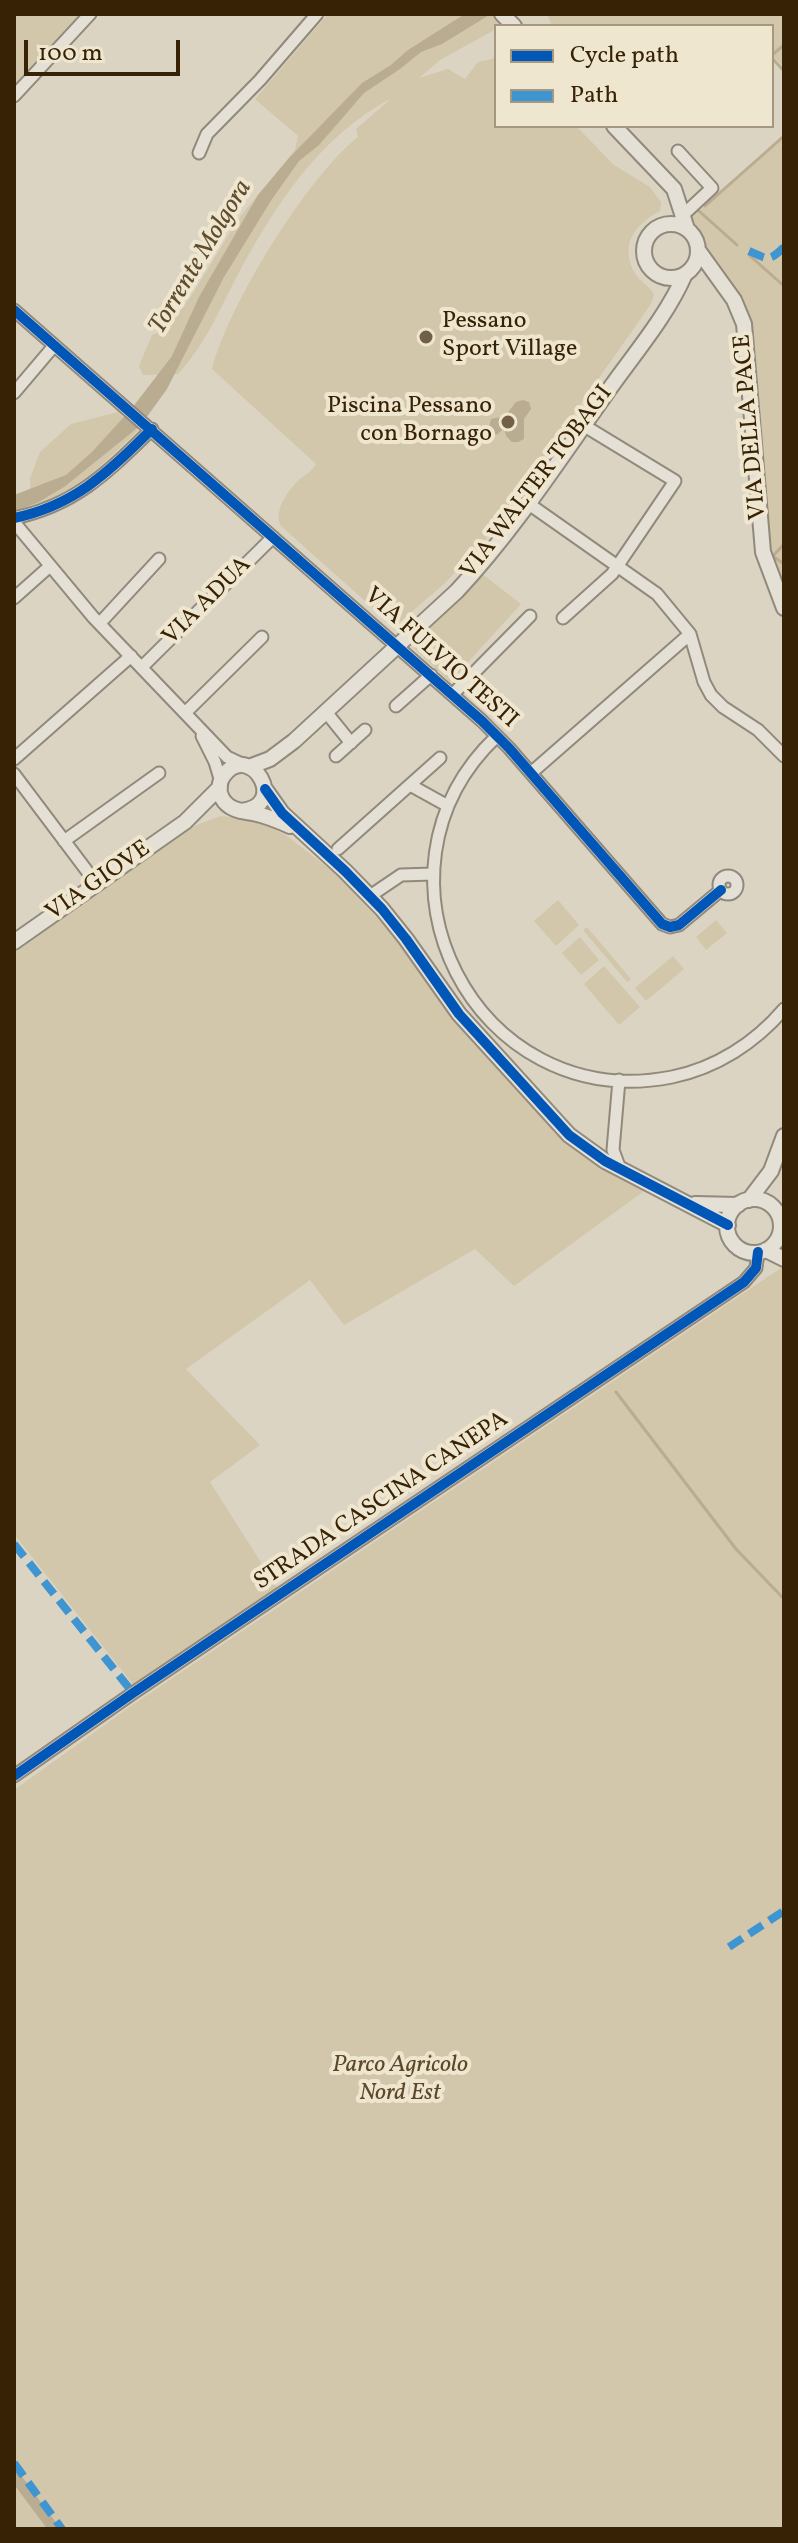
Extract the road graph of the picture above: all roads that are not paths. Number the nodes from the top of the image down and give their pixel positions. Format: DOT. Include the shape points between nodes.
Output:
graph roads {
  1 [pos="90,14"];
  2 [pos="317,14"];
  3 [pos="14,96"];
  4 [pos="616,128"];
  5 [pos="678,151"];
  6 [pos="199,153"];
  7 [pos="663,177"];
  8 [pos="685,222"];
  9 [pos="669,224"];
  10 [pos="698,250"];
  11 [pos="656,273"];
  12 [pos="686,273"];
  13 [pos="729,293"];
  14 [pos="14,310"];
  15 [pos="664,312"];
  16 [pos="53,347"];
  17 [pos="14,393"];
  18 [pos="583,425"];
  19 [pos="149,427"];
  20 [pos="529,504"];
  21 [pos="14,520"];
  22 [pos="273,537"];
  23 [pos="159,559"];
  24 [pos="50,566"];
  25 [pos="618,566"];
  26 [pos="14,598"];
  27 [pos="784,608"];
  28 [pos="530,616"];
  29 [pos="563,618"];
  30 [pos="100,623"];
  31 [pos="690,634"];
  32 [pos="262,637"];
  33 [pos="397,646"];
  34 [pos="131,656"];
  35 [pos="142,667"];
  36 [pos="431,675"];
  37 [pos="453,694"];
  38 [pos="396,706"];
  39 [pos="326,712"];
  40 [pos="191,717"];
  41 [pos="365,730"];
  42 [pos="497,736"];
  43 [pos="294,741"];
  44 [pos="351,743"];
  45 [pos="783,753"];
  46 [pos="336,756"];
  47 [pos="440,758"];
  48 [pos="14,759"];
  49 [pos="247,766"];
  50 [pos="159,773"];
  51 [pos="531,773"];
  52 [pos="14,774"];
  53 [pos="220,784"];
  54 [pos="410,785"];
  55 [pos="264,786"];
  56 [pos="448,806"];
  57 [pos="237,810"];
  58 [pos="185,822"];
  59 [pos="305,834"];
  60 [pos="64,841"];
  61 [pos="338,849"];
  62 [pos="433,874"];
  63 [pos="96,883"];
  64 [pos="721,890"];
  65 [pos="370,896"];
  66 [pos="14,942"];
  67 [pos="784,1009"];
  68 [pos="619,1080"];
  69 [pos="784,1136"];
  70 [pos="779,1152"];
  71 [pos="621,1169"];
  72 [pos="744,1202"];
  73 [pos="691,1204"];
  74 [pos="778,1213"];
  75 [pos="728,1225"];
  76 [pos="782,1240"];
  77 [pos="762,1251"];
  78 [pos="784,1259"];
  79 [pos="14,1776"];
  1 -- 3 [label="street"];
  2 -- 6 [label="street" via="207,134"];
  4 -- 7 [label="street"];
  5 -- 8 [label="street" via="712,188"];
  7 -- 8 [label="street" via="676,193"];
  7 -- 9 [label="street" via="673,198"];
  8 -- 9 [label="street"];
  8 -- 10 [label="street"];
  9 -- 11 [label="street" via="654,231 645,245 646,261"];
  10 -- 12 [label="street"];
  10 -- 13 [label="street, VIA DELLA PACE"];
  11 -- 12 [label="street" via="672,278"];
  11 -- 15 [label="street" via="667,292"];
  12 -- 13 [label="street" via="710,276"];
  12 -- 15 [label="street, VIA WALTER TOBAGI"];
  13 -- 27 [label="street, VIA DELLA PACE" via="745,331 763,552"];
  14 -- 16 [label="street, VIA FULVIO TESTI"];
  15 -- 18 [label="street, VIA WALTER TOBAGI"];
  16 -- 17 [label="street"];
  16 -- 19 [label="street, VIA FULVIO TESTI"];
  18 -- 20 [label="street, VIA WALTER TOBAGI"];
  18 -- 25 [label="street" via="675,481"];
  19 -- 21 [label="street" via="103,477 45,510"];
  19 -- 22 [label="street, VIA FULVIO TESTI"];
  20 -- 25 [label="street"];
  20 -- 33 [label="street, VIA WALTER TOBAGI" via="467,581"];
  21 -- 24 [label="street"];
  22 -- 33 [label="street, VIA FULVIO TESTI"];
  22 -- 35 [label="street, VIA ADUA"];
  23 -- 30 [label="street"];
  24 -- 26 [label="street"];
  24 -- 30 [label="street"];
  25 -- 29 [label="street"];
  25 -- 31 [label="street" via="657,594"];
  28 -- 37 [label="street"];
  30 -- 34 [label="street"];
  31 -- 45 [label="street" via="711,695"];
  31 -- 51 [label="street"];
  32 -- 40 [label="street"];
  33 -- 36 [label="street, VIA FULVIO TESTI"];
  33 -- 39 [label="street, VIA WALTER TOBAGI"];
  34 -- 35 [label="street"];
  34 -- 48 [label="street"];
  35 -- 40 [label="street"];
  36 -- 37 [label="street, VIA FULVIO TESTI"];
  36 -- 38 [label="street"];
  37 -- 42 [label="street, VIA FULVIO TESTI"];
  39 -- 43 [label="street, VIA WALTER TOBAGI"];
  39 -- 44 [label="street"];
  40 -- 49 [label="street" via="227,757"];
  40 -- 53 [label="street" via="214,759"];
  41 -- 44 [label="street"];
  42 -- 51 [label="street, VIA FULVIO TESTI"];
  42 -- 56 [label="street" via="471,765"];
  43 -- 49 [label="street, VIA WALTER TOBAGI" via="270,759"];
  43 -- 55 [label="street, VIA WALTER TOBAGI"];
  44 -- 46 [label="street"];
  47 -- 54 [label="street"];
  49 -- 53 [label="street" via="231,768"];
  49 -- 55 [label="street" via="257,771"];
  50 -- 60 [label="street"];
  51 -- 64 [label="street, VIA FULVIO TESTI" via="662,924 679,925"];
  52 -- 60 [label="street"];
  53 -- 57 [label="street" via="222,799"];
  53 -- 58 [label="street, VIA GIOVE"];
  54 -- 56 [label="street"];
  54 -- 61 [label="street"];
  55 -- 57 [label="street" via="260,802"];
  55 -- 59 [label="street" via="275,806"];
  56 -- 62 [label="street"];
  57 -- 58 [label="street, VIA GIOVE" via="211,811"];
  57 -- 59 [label="street"];
  58 -- 63 [label="street, VIA GIOVE"];
  59 -- 65 [label="street"];
  60 -- 63 [label="street"];
  62 -- 65 [label="street" via="401,875"];
  62 -- 68 [label="street" via="444,949 481,1012 540,1058 586,1076"];
  63 -- 66 [label="street, VIA GIOVE"];
  65 -- 71 [label="street" via="509,1071 573,1139"];
  67 -- 68 [label="street" via="748,1043 715,1062 661,1079"];
  68 -- 71 [label="street" via="613,1150"];
  69 -- 70 [label="street"];
  70 -- 72 [label="street" via="768,1176"];
  70 -- 74 [label="street" via="774,1192"];
  71 -- 73 [label="street"];
  72 -- 73 [label="street"];
  72 -- 74 [label="street" via="768,1203"];
  72 -- 75 [label="street" via="731,1213"];
  73 -- 75 [label="street"];
  74 -- 76 [label="street"];
  75 -- 77 [label="street" via="737,1246"];
  76 -- 77 [label="street"];
  77 -- 78 [label="street"];
  77 -- 79 [label="street, STRADA CASCINA CANEPA" via="744,1282"];
}
